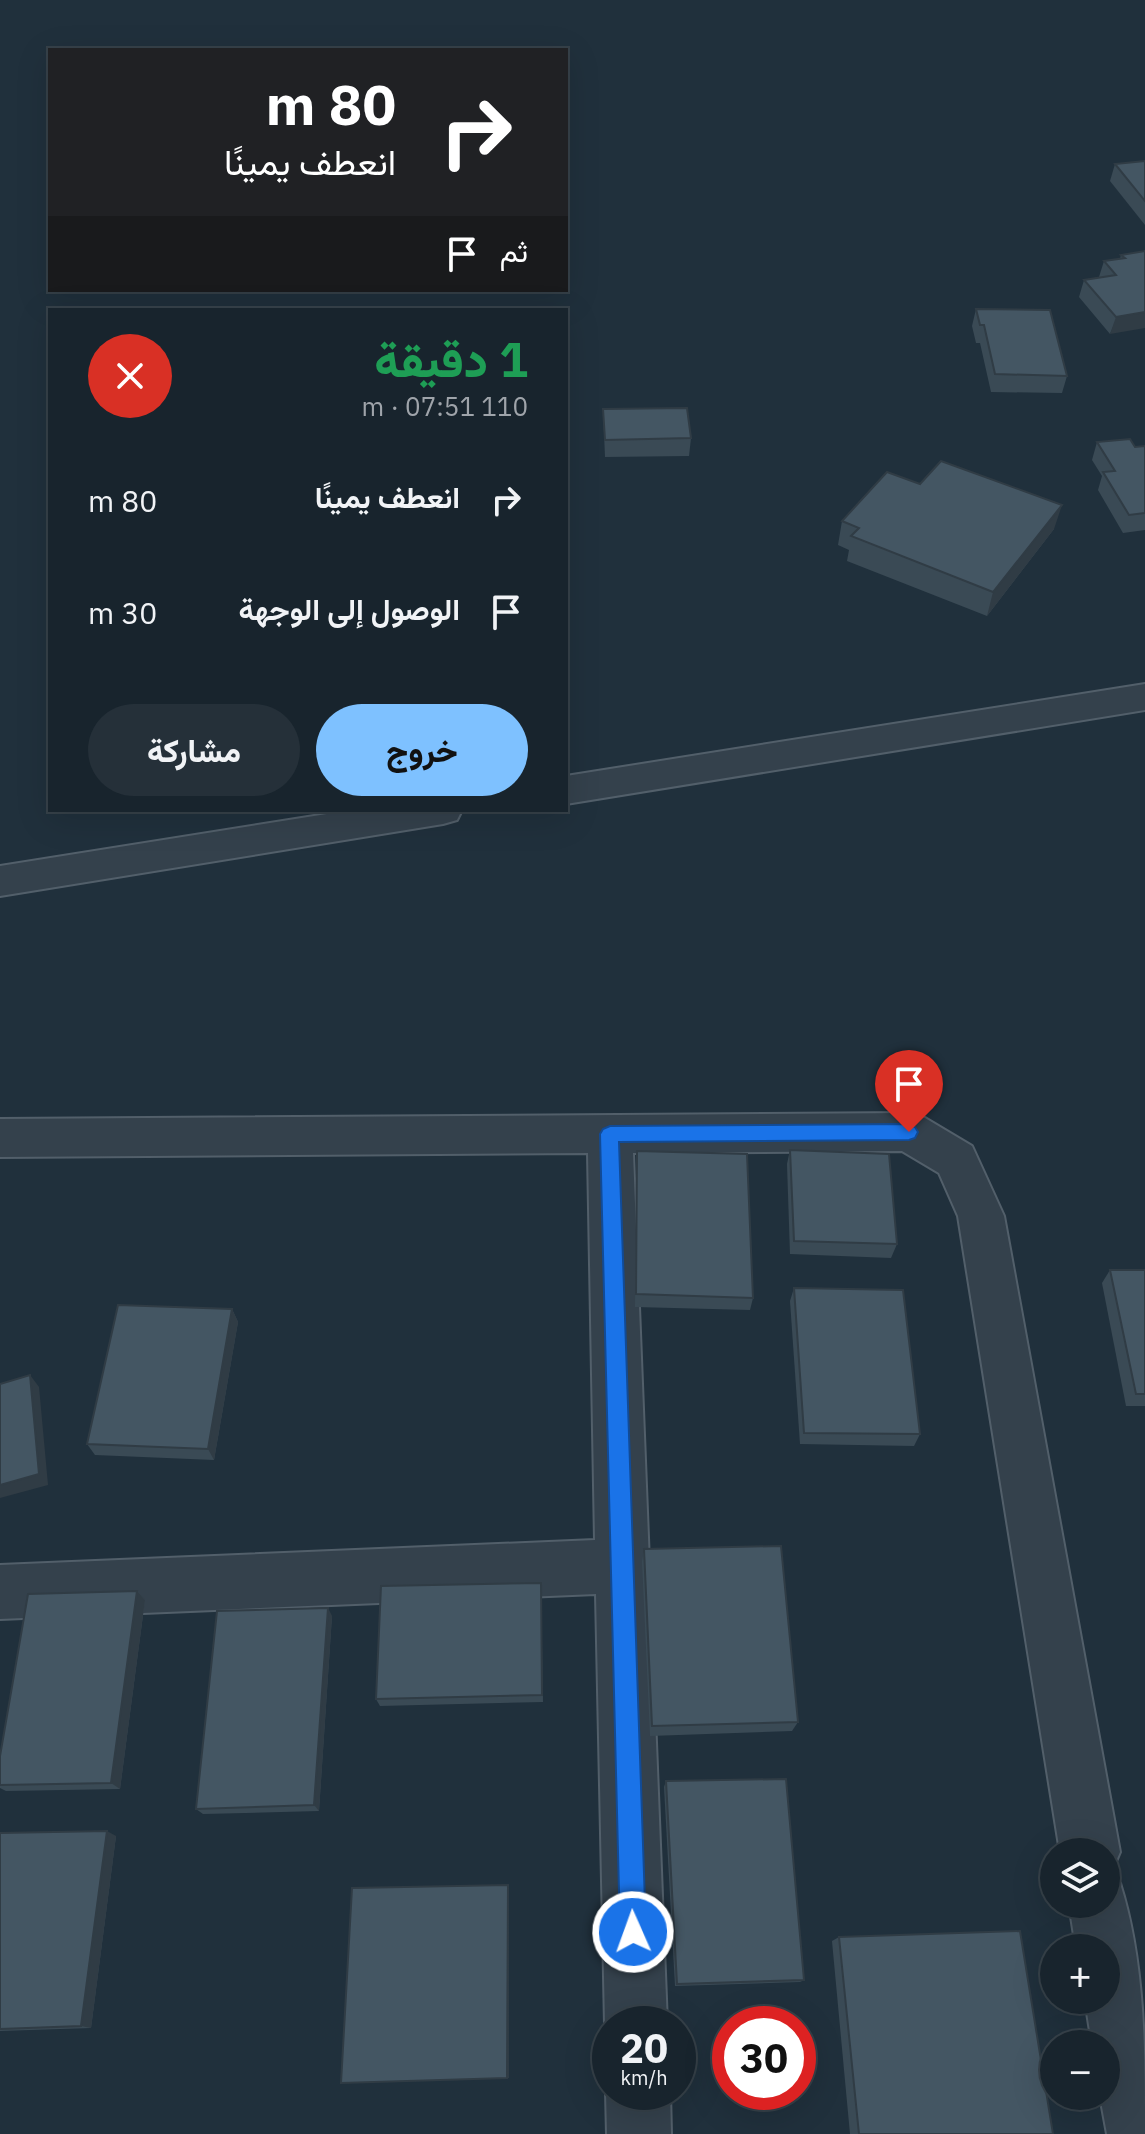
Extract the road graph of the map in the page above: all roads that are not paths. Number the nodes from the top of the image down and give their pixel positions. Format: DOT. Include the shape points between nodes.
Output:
graph roads {
  1 [pos="1145,697"];
  2 [pos="568,790"];
  3 [pos="431,812"];
  4 [pos="0,881"];
  5 [pos="610,1134"];
  6 [pos="0,1138"];
  7 [pos="622,1566"];
  8 [pos="0,1592"];
  9 [pos="1088,1838"];
  10 [pos="1101,1918"];
  11 [pos="635,2006"];
  12 [pos="638,2110"];
  13 [pos="639,2134"];
  14 [pos="1139,2134"];
  1 -- 2 [label="street"];
  3 -- 4 [label="street"];
  5 -- 6 [label="street"];
  5 -- 7 [label="street"];
  5 -- 9 [label="street" via="909,1132 956,1160 981,1216"];
  7 -- 8 [label="street"];
  7 -- 11 [label="street"];
  10 -- 14 [label="street"];
  12 -- 13 [label="street"];
}
